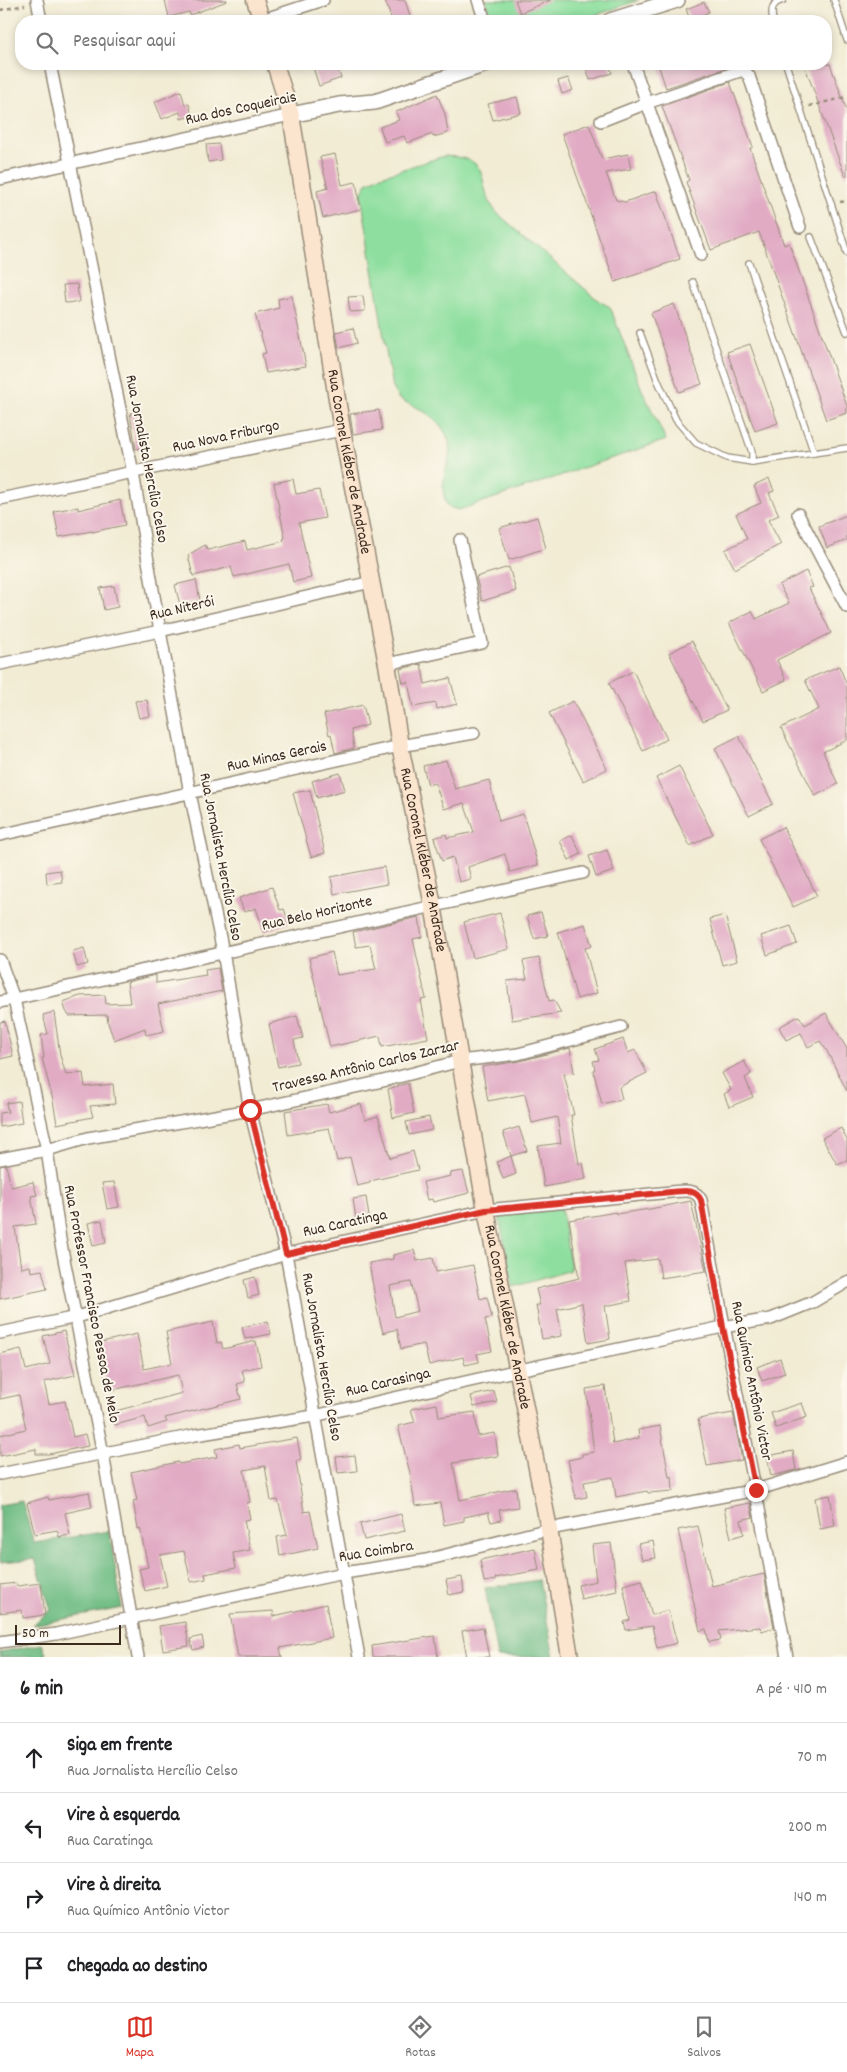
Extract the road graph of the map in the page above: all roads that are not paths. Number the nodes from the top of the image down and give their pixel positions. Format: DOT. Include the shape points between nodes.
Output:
graph roads {
  1 [pos="255,0"];
  2 [pos="323,0"];
  3 [pos="478,0"];
  4 [pos="677,0"];
  5 [pos="783,0"];
  6 [pos="834,0"];
  7 [pos="40,1"];
  8 [pos="41,15"];
  9 [pos="260,15"];
  10 [pos="279,15"];
  11 [pos="483,15"];
  12 [pos="633,15"];
  13 [pos="773,15"];
  14 [pos="847,40"];
  15 [pos="51,70"];
  16 [pos="277,70"];
  17 [pos="468,70"];
  18 [pos="635,70"];
  19 [pos="788,70"];
  20 [pos="647,103"];
  21 [pos="291,115"];
  22 [pos="601,122"];
  23 [pos="70,163"];
  24 [pos="0,179"];
  25 [pos="800,227"];
  26 [pos="811,237"];
  27 [pos="847,253"];
  28 [pos="701,254"];
  29 [pos="749,263"];
  30 [pos="692,282"];
  31 [pos="847,332"];
  32 [pos="640,333"];
  33 [pos="342,430"];
  34 [pos="847,448"];
  35 [pos="814,453"];
  36 [pos="752,462"];
  37 [pos="133,473"];
  38 [pos="0,499"];
  39 [pos="798,514"];
  40 [pos="460,540"];
  41 [pos="371,582"];
  42 [pos="847,607"];
  43 [pos="160,631"];
  44 [pos="0,664"];
  45 [pos="387,664"];
  46 [pos="474,733"];
  47 [pos="400,746"];
  48 [pos="190,793"];
  49 [pos="0,834"];
  50 [pos="583,873"];
  51 [pos="433,905"];
  52 [pos="223,952"];
  53 [pos="0,960"];
  54 [pos="14,999"];
  55 [pos="0,1002"];
  56 [pos="621,1027"];
  57 [pos="460,1061"];
  58 [pos="250,1110"];
  59 [pos="47,1150"];
  60 [pos="0,1159"];
  61 [pos="701,1200"];
  62 [pos="486,1210"];
  63 [pos="286,1254"];
  64 [pos="847,1282"];
  65 [pos="76,1317"];
  66 [pos="723,1327"];
  67 [pos="0,1333"];
  68 [pos="519,1370"];
  69 [pos="314,1416"];
  70 [pos="103,1454"];
  71 [pos="847,1462"];
  72 [pos="0,1474"];
  73 [pos="756,1490"];
  74 [pos="549,1528"];
  75 [pos="344,1573"];
  76 [pos="133,1618"];
  77 [pos="0,1642"];
  78 [pos="784,1656"];
  79 [pos="138,1657"];
  80 [pos="359,1657"];
  81 [pos="570,1657"];
  1 -- 9 [label="main road"];
  2 -- 10 [label="street"];
  3 -- 11 [label="street"];
  4 -- 12 [label="street"];
  5 -- 13 [label="lane" via="774,3"];
  6 -- 14 [label="lane"];
  7 -- 8 [label="street"];
  15 -- 23 [label="street, Rua Jornalista Hercílio Celso"];
  16 -- 21 [label="main road, Rua Coronel Kléber de Andrade"];
  17 -- 21 [label="street, Rua dos Coqueirais" via="375,102"];
  18 -- 20 [label="street"];
  19 -- 27 [label="lane"];
  20 -- 22 [label="street"];
  20 -- 25 [label="street" via="743,70 749,76"];
  20 -- 28 [label="street"];
  21 -- 23 [label="street, Rua dos Coqueirais"];
  21 -- 33 [label="main road, Rua Coronel Kléber de Andrade"];
  23 -- 24 [label="street, Rua dos Coqueirais"];
  23 -- 37 [label="street, Rua Jornalista Hercílio Celso"];
  26 -- 31 [label="lane"];
  29 -- 35 [label="lane"];
  30 -- 36 [label="lane" via="752,452"];
  32 -- 36 [label="lane" via="676,420 696,443 727,458"];
  33 -- 37 [label="street, Rua Nova Friburgo"];
  33 -- 41 [label="main road, Rua Coronel Kléber de Andrade"];
  34 -- 35 [label="lane"];
  35 -- 36 [label="lane"];
  37 -- 38 [label="street, Rua Nova Friburgo"];
  37 -- 43 [label="street, Rua Jornalista Hercílio Celso"];
  39 -- 42 [label="street"];
  40 -- 45 [label="street" via="482,643"];
  41 -- 43 [label="street, Rua Niterói"];
  41 -- 45 [label="main road, Rua Coronel Kléber de Andrade"];
  43 -- 44 [label="street, Rua Niterói"];
  43 -- 48 [label="street, Rua Jornalista Hercílio Celso"];
  45 -- 47 [label="main road, Rua Coronel Kléber de Andrade"];
  46 -- 47 [label="street, Rua Minas Gerais"];
  47 -- 48 [label="street, Rua Minas Gerais"];
  47 -- 51 [label="main road, Rua Coronel Kléber de Andrade"];
  48 -- 49 [label="street, Rua Minas Gerais"];
  48 -- 52 [label="street, Rua Jornalista Hercílio Celso"];
  50 -- 51 [label="street, Rua Belo Horizonte"];
  51 -- 52 [label="street, Rua Belo Horizonte"];
  51 -- 57 [label="main road, Rua Coronel Kléber de Andrade"];
  52 -- 54 [label="street, Rua Belo Horizonte"];
  52 -- 58 [label="street, Rua Jornalista Hercílio Celso"];
  53 -- 54 [label="street, Rua Professor Francisco Pessoa de Melo"];
  54 -- 55 [label="street, Rua Belo Horizonte"];
  54 -- 59 [label="street, Rua Professor Francisco Pessoa de Melo"];
  56 -- 57 [label="street, Travessa Antônio Carlos Zarzar" via="518,1054"];
  57 -- 58 [label="street, Travessa Antônio Carlos Zarzar"];
  57 -- 62 [label="main road, Rua Coronel Kléber de Andrade"];
  58 -- 59 [label="street, Travessa Antônio Carlos Zarzar" via="88,1138"];
  58 -- 63 [label="street, Rua Jornalista Hercílio Celso"];
  59 -- 60 [label="street, Travessa Antônio Carlos Zarzar"];
  59 -- 65 [label="street, Rua Professor Francisco Pessoa de Melo"];
  61 -- 62 [label="street, Rua Caratinga" via="692,1191"];
  61 -- 66 [label="street, Rua Químico Antônio Victor"];
  62 -- 63 [label="street, Rua Caratinga"];
  62 -- 68 [label="main road, Rua Coronel Kléber de Andrade"];
  63 -- 65 [label="street, Rua Caratinga"];
  63 -- 69 [label="street, Rua Jornalista Hercílio Celso"];
  64 -- 66 [label="street, Rua Carasinga" via="813,1302 771,1320"];
  65 -- 67 [label="street, Rua Caratinga"];
  65 -- 70 [label="street, Rua Professor Francisco Pessoa de Melo"];
  66 -- 68 [label="street, Rua Carasinga"];
  66 -- 73 [label="street, Rua Químico Antônio Victor"];
  68 -- 69 [label="street, Rua Carasinga"];
  68 -- 74 [label="main road, Rua Coronel Kléber de Andrade"];
  69 -- 70 [label="street, Rua Carasinga"];
  69 -- 75 [label="street, Rua Jornalista Hercílio Celso"];
  70 -- 72 [label="street, Rua Carasinga"];
  70 -- 76 [label="street, Rua Professor Francisco Pessoa de Melo"];
  71 -- 73 [label="street, Rua Coimbra"];
  73 -- 74 [label="street, Rua Coimbra"];
  73 -- 78 [label="street, Rua Químico Antônio Victor"];
  74 -- 75 [label="street, Rua Coimbra" via="426,1560"];
  74 -- 81 [label="main road, Rua Coronel Kléber de Andrade"];
  75 -- 76 [label="street, Rua Coimbra"];
  75 -- 80 [label="street, Rua Jornalista Hercílio Celso"];
  76 -- 77 [label="street, Rua Coimbra"];
  76 -- 79 [label="street, Rua Professor Francisco Pessoa de Melo"];
}
